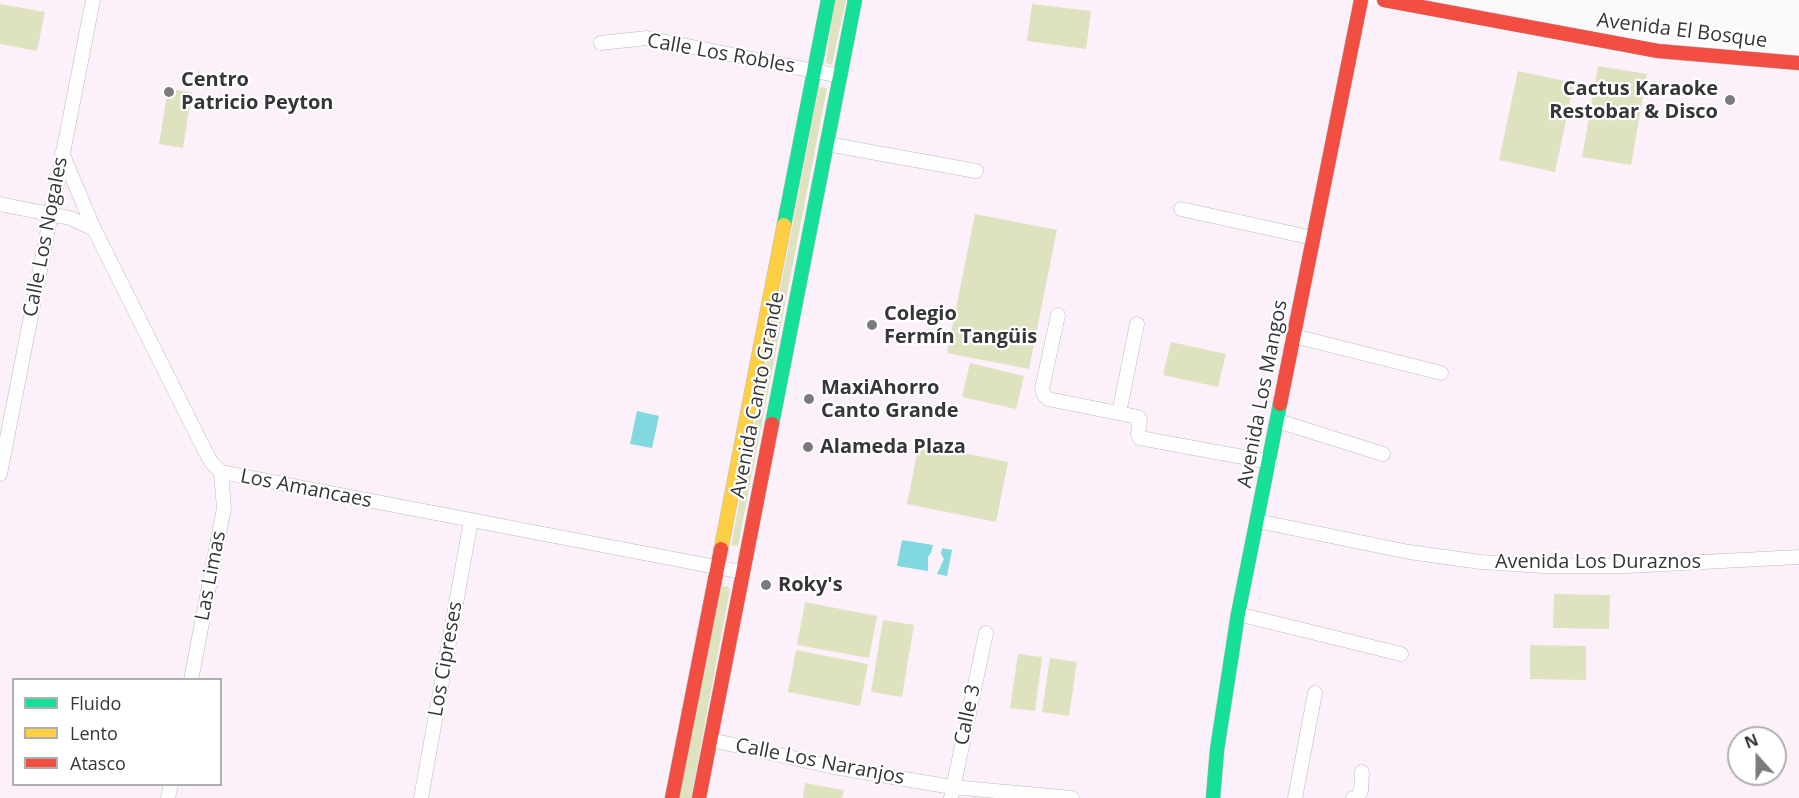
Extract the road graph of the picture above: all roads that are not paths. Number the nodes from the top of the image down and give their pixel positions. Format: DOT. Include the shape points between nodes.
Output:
graph roads {
  1 [pos="93,0"];
  2 [pos="828,0"];
  3 [pos="855,0"];
  4 [pos="1361,0"];
  5 [pos="1384,0"];
  6 [pos="601,44"];
  7 [pos="1799,63"];
  8 [pos="815,70"];
  9 [pos="840,76"];
  10 [pos="827,144"];
  11 [pos="62,153"];
  12 [pos="976,171"];
  13 [pos="0,204"];
  14 [pos="1181,209"];
  15 [pos="51,214"];
  16 [pos="94,229"];
  17 [pos="1313,238"];
  18 [pos="1058,315"];
  19 [pos="1137,324"];
  20 [pos="1294,336"];
  21 [pos="1441,373"];
  22 [pos="1119,413"];
  23 [pos="1278,421"];
  24 [pos="1383,454"];
  25 [pos="1270,462"];
  26 [pos="221,472"];
  27 [pos="0,474"];
  28 [pos="471,520"];
  29 [pos="1257,521"];
  30 [pos="1799,557"];
  31 [pos="716,568"];
  32 [pos="742,572"];
  33 [pos="1238,614"];
  34 [pos="986,633"];
  35 [pos="1401,654"];
  36 [pos="191,678"];
  37 [pos="1315,693"];
  38 [pos="711,740"];
  39 [pos="1362,772"];
  40 [pos="951,792"];
  41 [pos="421,798"];
  42 [pos="672,798"];
  43 [pos="699,798"];
  44 [pos="1072,798"];
  45 [pos="1213,798"];
  46 [pos="1295,798"];
  47 [pos="1353,798"];
  1 -- 11 [label="street, Calle Los Nogales"];
  2 -- 8 [label="main road, Avenida Canto Grande"];
  3 -- 9 [label="main road, Avenida Canto Grande"];
  4 -- 17 [label="main road, Avenida Los Mangos"];
  5 -- 7 [label="main road, Avenida El Bosque" via="1658,51"];
  6 -- 8 [label="street, Calle Los Robles" via="647,38"];
  8 -- 9 [label="street, Calle Los Robles"];
  8 -- 31 [label="main road, Avenida Canto Grande"];
  9 -- 10 [label="main road, Avenida Canto Grande"];
  10 -- 12 [label="street"];
  10 -- 32 [label="main road, Avenida Canto Grande"];
  11 -- 15 [label="street, Calle Los Nogales"];
  11 -- 16 [label="street, Los Amancaes"];
  13 -- 15 [label="street"];
  14 -- 17 [label="street"];
  15 -- 16 [label="street"];
  15 -- 27 [label="street, Calle Los Nogales"];
  16 -- 26 [label="street, Los Amancaes" via="200,441"];
  17 -- 20 [label="main road, Avenida Los Mangos"];
  18 -- 22 [label="street" via="1042,389 1044,395"];
  19 -- 22 [label="street"];
  20 -- 21 [label="street"];
  20 -- 23 [label="main road, Avenida Los Mangos"];
  22 -- 25 [label="street" via="1138,417 1140,438"];
  23 -- 24 [label="street"];
  23 -- 25 [label="main road, Avenida Los Mangos"];
  25 -- 29 [label="main road, Avenida Los Mangos"];
  26 -- 28 [label="street, Los Amancaes"];
  26 -- 36 [label="street, Las Limas" via="224,508"];
  28 -- 31 [label="street, Los Amancaes"];
  28 -- 41 [label="street, Los Cipreses"];
  29 -- 30 [label="street, Avenida Los Duraznos" via="1409,552 1481,562 1627,566"];
  29 -- 33 [label="main road, Avenida Los Mangos"];
  31 -- 32 [label="street, Los Amancaes"];
  31 -- 42 [label="main road, Avenida Canto Grande"];
  32 -- 38 [label="main road, Avenida Canto Grande"];
  33 -- 35 [label="street"];
  33 -- 45 [label="main road, Avenida Los Mangos"];
  34 -- 40 [label="street, Calle 3"];
  37 -- 46 [label="street"];
  38 -- 40 [label="street, Calle Los Naranjos"];
  38 -- 43 [label="main road, Avenida Canto Grande"];
  39 -- 47 [label="street" via="1361,791"];
  40 -- 44 [label="street, Calle Los Naranjos"];
}
